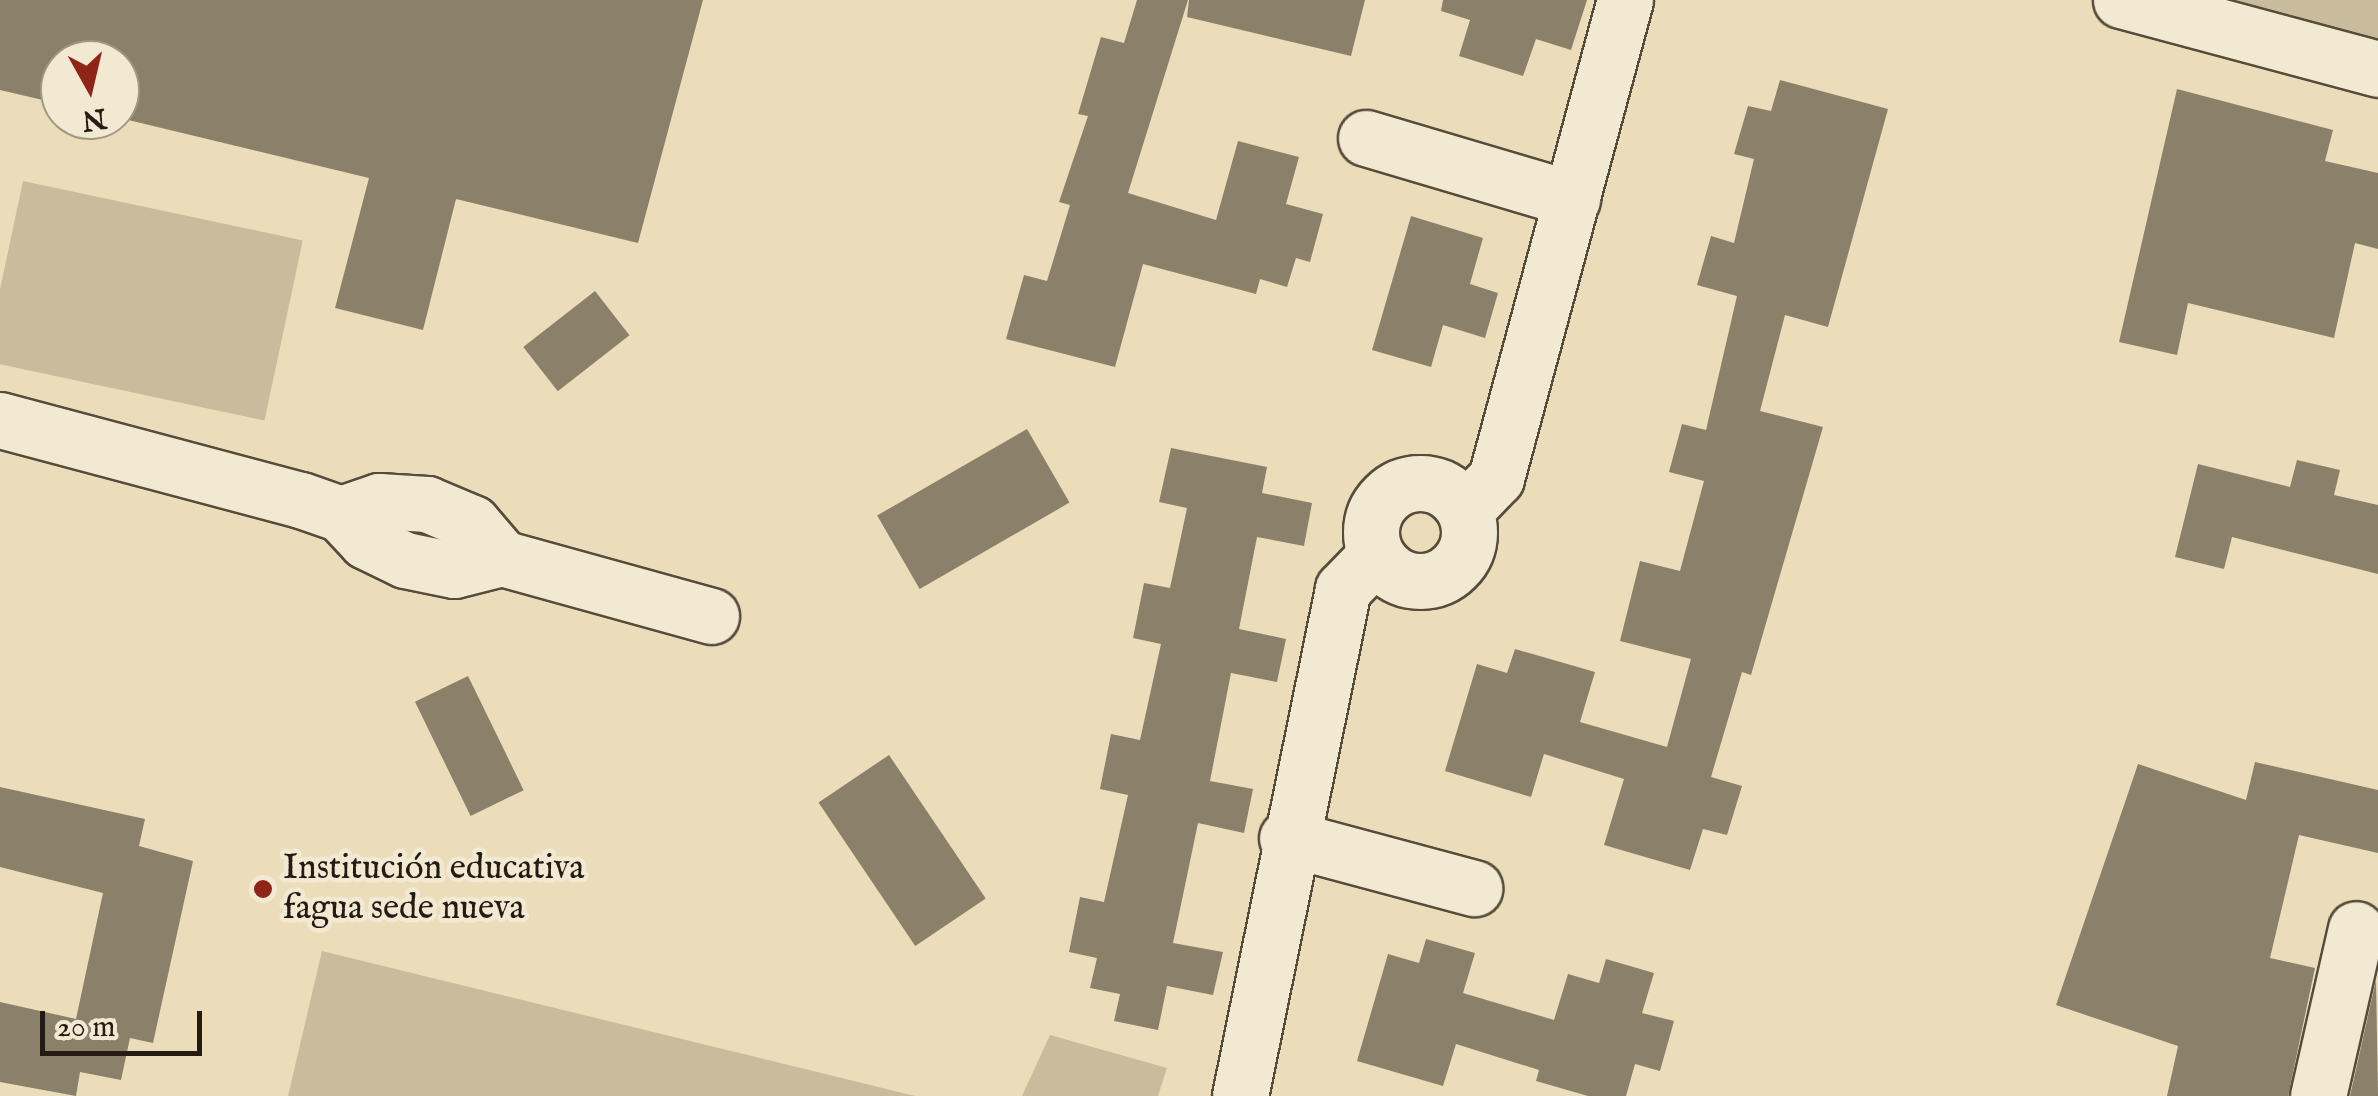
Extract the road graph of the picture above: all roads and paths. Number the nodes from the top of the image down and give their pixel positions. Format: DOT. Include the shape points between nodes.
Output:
graph roads {
  1 [pos="1625,0"];
  2 [pos="2121,0"];
  3 [pos="2378,69"];
  4 [pos="1366,138"];
  5 [pos="1572,199"];
  6 [pos="0,420"];
  7 [pos="711,616"];
  8 [pos="1288,838"];
  9 [pos="1474,888"];
  10 [pos="2356,929"];
  11 [pos="1240,1096"];
  12 [pos="2318,1096"];
  1 -- 5 [label="street"];
  2 -- 3 [label="street"];
  4 -- 5 [label="street"];
  5 -- 8 [label="street" via="1496,478 1465,510 1469,544 1450,572 1418,582 1376,555 1342,589"];
  6 -- 7 [label="street" via="341,514 366,541 405,560 454,570 502,558"];
  8 -- 9 [label="street"];
  8 -- 11 [label="street"];
  10 -- 12 [label="street"];
}
